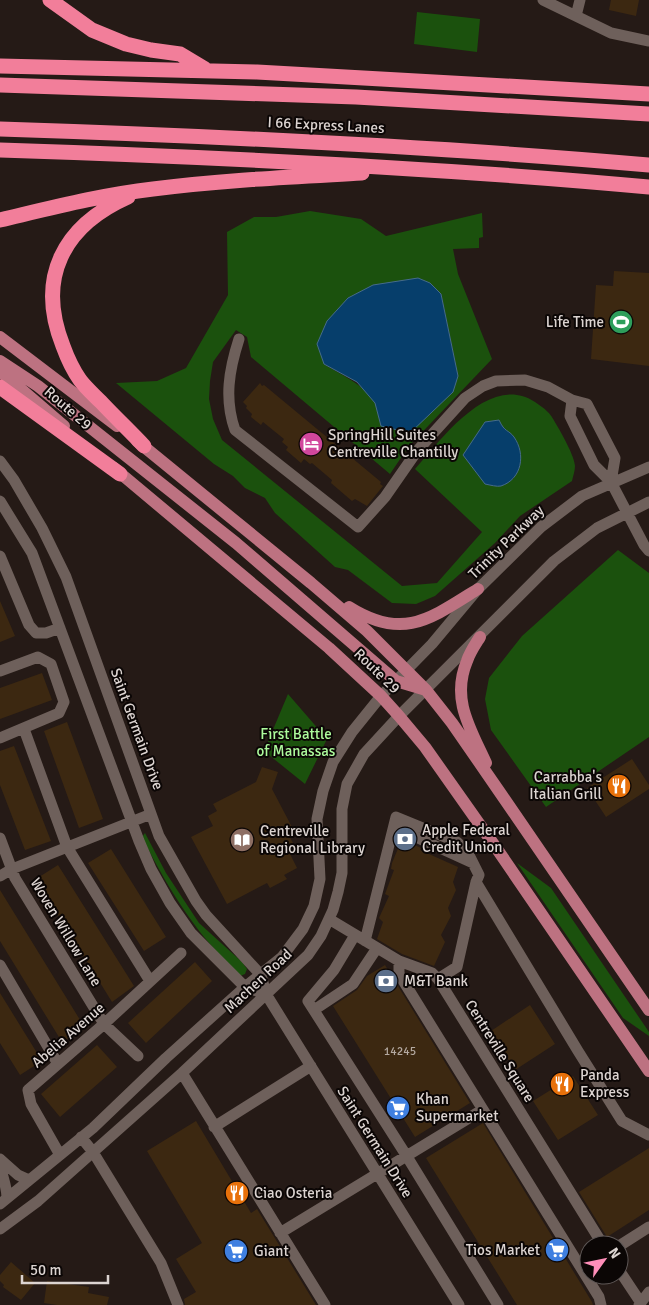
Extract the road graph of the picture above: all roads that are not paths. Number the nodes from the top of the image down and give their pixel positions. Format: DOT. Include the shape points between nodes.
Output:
graph roads {
  1 [pos="50,0"];
  2 [pos="543,0"];
  3 [pos="580,0"];
  4 [pos="576,16"];
  5 [pos="649,40"];
  6 [pos="0,66"];
  7 [pos="207,70"];
  8 [pos="0,85"];
  9 [pos="649,94"];
  10 [pos="649,114"];
  11 [pos="0,129"];
  12 [pos="0,150"];
  13 [pos="649,165"];
  14 [pos="436,169"];
  15 [pos="649,186"];
  16 [pos="151,189"];
  17 [pos="0,220"];
  18 [pos="0,337"];
  19 [pos="239,339"];
  20 [pos="0,361"];
  21 [pos="0,371"];
  22 [pos="0,387"];
  23 [pos="572,400"];
  24 [pos="144,446"];
  25 [pos="0,461"];
  26 [pos="649,467"];
  27 [pos="120,474"];
  28 [pos="4,475"];
  29 [pos="611,482"];
  30 [pos="0,501"];
  31 [pos="649,502"];
  32 [pos="626,512"];
  33 [pos="649,551"];
  34 [pos="0,556"];
  35 [pos="311,582"];
  36 [pos="478,589"];
  37 [pos="60,628"];
  38 [pos="480,637"];
  39 [pos="407,670"];
  40 [pos="0,671"];
  41 [pos="396,681"];
  42 [pos="426,690"];
  43 [pos="381,696"];
  44 [pos="399,716"];
  45 [pos="24,729"];
  46 [pos="0,738"];
  47 [pos="501,794"];
  48 [pos="151,814"];
  49 [pos="132,821"];
  50 [pos="0,838"];
  51 [pos="66,847"];
  52 [pos="12,869"];
  53 [pos="0,876"];
  54 [pos="476,882"];
  55 [pos="329,919"];
  56 [pos="360,938"];
  57 [pos="377,948"];
  58 [pos="181,953"];
  59 [pos="399,961"];
  60 [pos="0,965"];
  61 [pos="261,975"];
  62 [pos="438,978"];
  63 [pos="150,981"];
  64 [pos="245,987"];
  65 [pos="266,994"];
  66 [pos="314,1010"];
  67 [pos="649,1010"];
  68 [pos="104,1024"];
  69 [pos="138,1056"];
  70 [pos="58,1064"];
  71 [pos="311,1066"];
  72 [pos="649,1071"];
  73 [pos="182,1073"];
  74 [pos="482,1110"];
  75 [pos="214,1127"];
  76 [pos="649,1135"];
  77 [pos="81,1138"];
  78 [pos="93,1152"];
  79 [pos="60,1155"];
  80 [pos="406,1155"];
  81 [pos="0,1159"];
  82 [pos="377,1173"];
  83 [pos="29,1180"];
  84 [pos="4,1201"];
  85 [pos="649,1227"];
  86 [pos="0,1229"];
  87 [pos="280,1233"];
  88 [pos="597,1235"];
  89 [pos="629,1240"];
  90 [pos="579,1258"];
  91 [pos="594,1285"];
  92 [pos="628,1285"];
  93 [pos="649,1292"];
  94 [pos="640,1304"];
  95 [pos="178,1305"];
  96 [pos="325,1305"];
  97 [pos="459,1305"];
  98 [pos="498,1305"];
  99 [pos="601,1305"];
  1 -- 7 [label="highway" via="92,30 126,44 180,54"];
  2 -- 4 [label="street"];
  3 -- 4 [label="street"];
  4 -- 5 [label="street" via="611,33"];
  6 -- 7 [label="highway"];
  7 -- 9 [label="highway"];
  8 -- 10 [label="highway, I 66 Express Lanes" via="356,97"];
  11 -- 13 [label="highway, I 66 Express Lanes" via="316,141"];
  12 -- 14 [label="highway"];
  14 -- 15 [label="highway"];
  14 -- 16 [label="highway"];
  16 -- 17 [label="highway" via="88,199"];
  16 -- 24 [label="highway" via="107,207 72,237 57,268 52,308 57,332 80,380"];
  18 -- 24 [label="main road, Route 29"];
  19 -- 23 [label="street" via="228,389 230,417 235,430 358,527 385,497 417,451 476,389 496,381 525,380 548,386"];
  20 -- 41 [label="main road" via="38,386 236,543"];
  21 -- 27 [label="main road, Route 29"];
  22 -- 27 [label="highway"];
  23 -- 29 [label="street" via="570,416 594,465"];
  23 -- 29 [label="street" via="587,404 615,458"];
  24 -- 35 [label="main road, Route 29"];
  25 -- 28 [label="street, Saint Germain Drive"];
  26 -- 29 [label="street, Trinity Parkway"];
  27 -- 43 [label="main road, Route 29"];
  28 -- 48 [label="street, Saint Germain Drive" via="42,528 66,577"];
  29 -- 32 [label="street"];
  29 -- 36 [label="street, Trinity Parkway" via="560,511"];
  30 -- 37 [label="street" via="32,553"];
  31 -- 32 [label="street"];
  32 -- 33 [label="street"];
  32 -- 38 [label="street" via="597,528 554,561"];
  34 -- 37 [label="street" via="29,625 36,633"];
  35 -- 36 [label="main road" via="364,616 396,625 423,621"];
  35 -- 39 [label="main road, Route 29"];
  36 -- 39 [label="street, Trinity Parkway"];
  37 -- 49 [label="street"];
  38 -- 42 [label="street"];
  38 -- 47 [label="main road" via="467,660 461,680 462,706 465,720"];
  39 -- 41 [label="street, Machen Road"];
  39 -- 42 [label="main road, Route 29"];
  40 -- 45 [label="street" via="38,657 51,664 64,702 59,714"];
  41 -- 42 [label="main road"];
  41 -- 43 [label="street, Machen Road"];
  42 -- 44 [label="street, Machen Road"];
  42 -- 47 [label="main road, Route 29"];
  43 -- 44 [label="main road, Route 29"];
  43 -- 61 [label="street, Machen Road" via="333,762 323,791 317,819 320,879 314,906 303,929 282,957"];
  44 -- 55 [label="street, Machen Road" via="364,754 347,784 342,809 342,872"];
  44 -- 72 [label="main road, Route 29" via="492,841"];
  45 -- 46 [label="street"];
  45 -- 51 [label="street"];
  47 -- 67 [label="main road, Route 29"];
  48 -- 49 [label="street"];
  48 -- 61 [label="street, Saint Germain Drive" via="158,836 196,901"];
  49 -- 51 [label="street"];
  49 -- 64 [label="street" via="151,869 170,903 191,933"];
  50 -- 52 [label="street, Woven Willow Lane"];
  51 -- 52 [label="street"];
  51 -- 63 [label="street"];
  52 -- 53 [label="street"];
  52 -- 68 [label="street, Woven Willow Lane"];
  54 -- 56 [label="street" via="479,875 468,853 457,842 396,817"];
  54 -- 62 [label="street" via="457,967"];
  54 -- 76 [label="street" via="622,1121"];
  55 -- 56 [label="street"];
  55 -- 65 [label="street, Machen Road" via="308,955"];
  56 -- 57 [label="street"];
  56 -- 66 [label="street" via="308,1001"];
  57 -- 59 [label="street"];
  57 -- 66 [label="street" via="353,984"];
  58 -- 63 [label="street, Abelia Avenue"];
  59 -- 62 [label="street"];
  59 -- 74 [label="street" via="399,974"];
  60 -- 70 [label="street"];
  61 -- 64 [label="street, Machen Road"];
  61 -- 65 [label="street, Saint Germain Drive"];
  62 -- 88 [label="street, Centreville Square"];
  63 -- 68 [label="street, Abelia Avenue"];
  64 -- 65 [label="street"];
  64 -- 77 [label="street, Machen Road"];
  65 -- 71 [label="street, Saint Germain Drive"];
  65 -- 73 [label="street, Machen Road"];
  66 -- 80 [label="street"];
  68 -- 69 [label="street, Woven Willow Lane"];
  68 -- 70 [label="street, Abelia Avenue"];
  70 -- 79 [label="street, Abelia Avenue" via="28,1090 31,1104"];
  71 -- 75 [label="street"];
  71 -- 82 [label="street, Saint Germain Drive"];
  73 -- 75 [label="street"];
  73 -- 78 [label="street, Machen Road"];
  74 -- 80 [label="street"];
  74 -- 90 [label="street"];
  75 -- 87 [label="street"];
  77 -- 78 [label="street"];
  77 -- 79 [label="street, Machen Road"];
  78 -- 86 [label="street, Machen Road" via="38,1201"];
  78 -- 95 [label="street" via="161,1263"];
  79 -- 83 [label="street, Machen Road"];
  80 -- 82 [label="street"];
  80 -- 98 [label="street"];
  81 -- 83 [label="street"];
  81 -- 84 [label="street" via="5,1182"];
  82 -- 87 [label="street"];
  82 -- 97 [label="street, Saint Germain Drive"];
  83 -- 84 [label="street, Machen Road"];
  85 -- 89 [label="street"];
  87 -- 96 [label="street"];
  91 -- 99 [label="street"];
  92 -- 94 [label="street"];
  93 -- 94 [label="street"];
}
